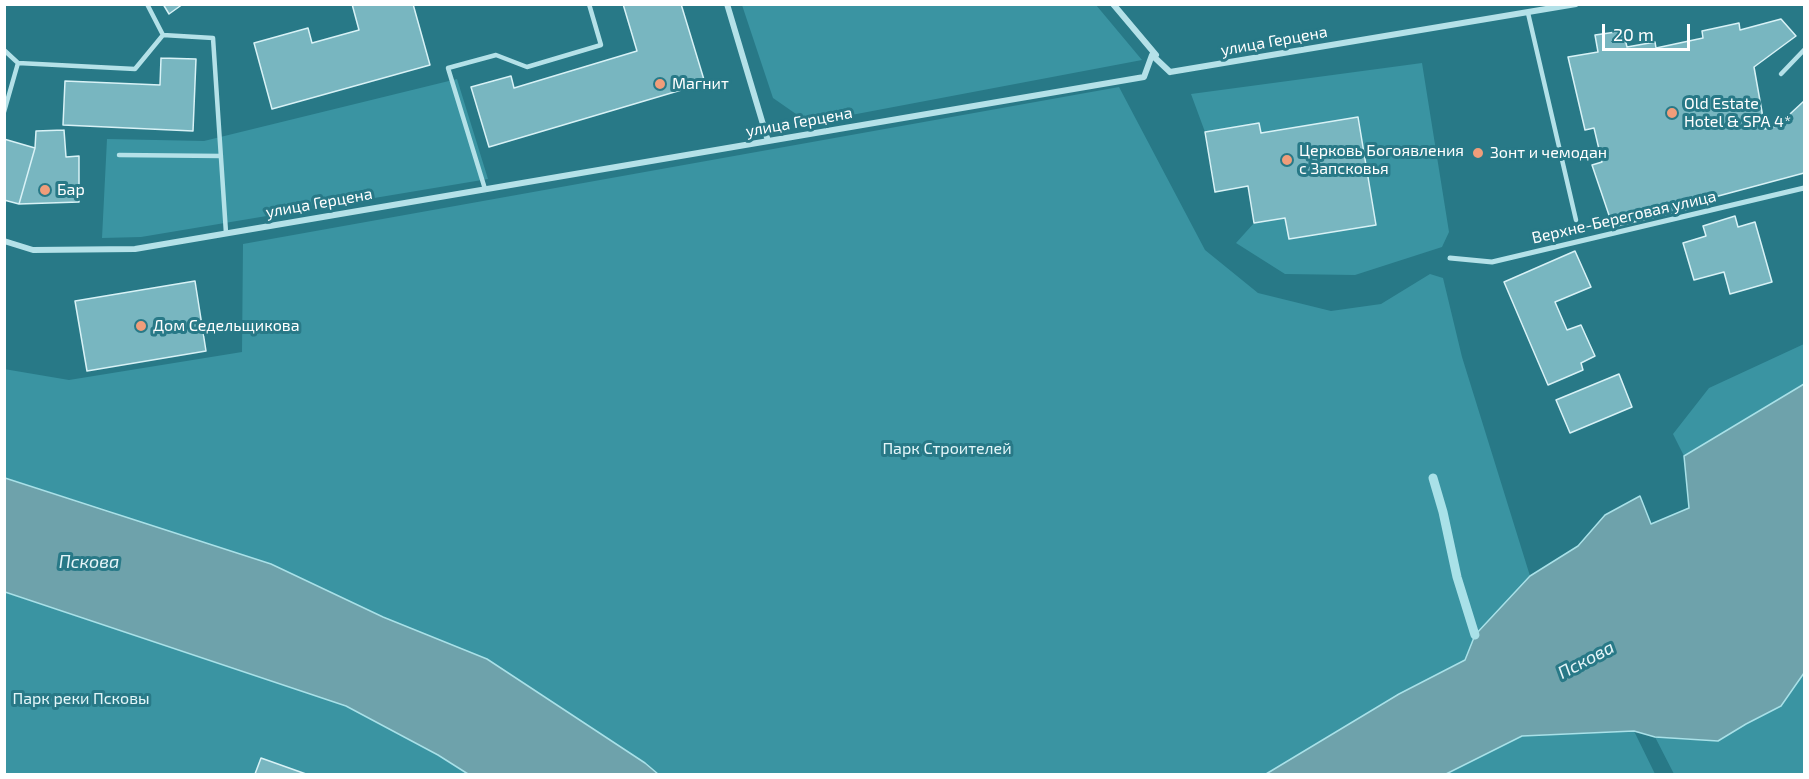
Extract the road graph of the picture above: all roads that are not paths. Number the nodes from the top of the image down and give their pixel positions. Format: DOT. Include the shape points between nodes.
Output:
graph roads {
  1 [pos="147,4"];
  2 [pos="589,4"];
  3 [pos="727,4"];
  4 [pos="1113,4"];
  5 [pos="1575,4"];
  6 [pos="1528,13"];
  7 [pos="163,35"];
  8 [pos="4,50"];
  9 [pos="1804,51"];
  10 [pos="18,63"];
  11 [pos="1170,72"];
  12 [pos="1781,74"];
  13 [pos="4,111"];
  14 [pos="768,141"];
  15 [pos="119,154"];
  16 [pos="221,156"];
  17 [pos="1804,188"];
  18 [pos="485,189"];
  19 [pos="1576,220"];
  20 [pos="226,233"];
  21 [pos="4,241"];
  22 [pos="1450,258"];
  1 -- 7 [label="lane"];
  2 -- 18 [label="lane" via="601,45 527,67 496,55 448,68"];
  3 -- 14 [label="street"];
  4 -- 11 [label="street"];
  5 -- 6 [label="street, улица Герцена"];
  6 -- 11 [label="street, улица Герцена"];
  6 -- 19 [label="lane"];
  7 -- 10 [label="lane" via="135,69"];
  7 -- 16 [label="lane" via="213,38"];
  8 -- 10 [label="lane"];
  9 -- 12 [label="lane"];
  10 -- 13 [label="lane"];
  11 -- 14 [label="street, улица Герцена" via="1152,55 1144,76"];
  14 -- 18 [label="street, улица Герцена"];
  15 -- 16 [label="lane"];
  16 -- 20 [label="lane"];
  17 -- 22 [label="street, Верхне-Береговая улица" via="1491,262"];
  18 -- 20 [label="street, улица Герцена"];
  20 -- 21 [label="street, улица Герцена" via="135,249 33,250"];
}
